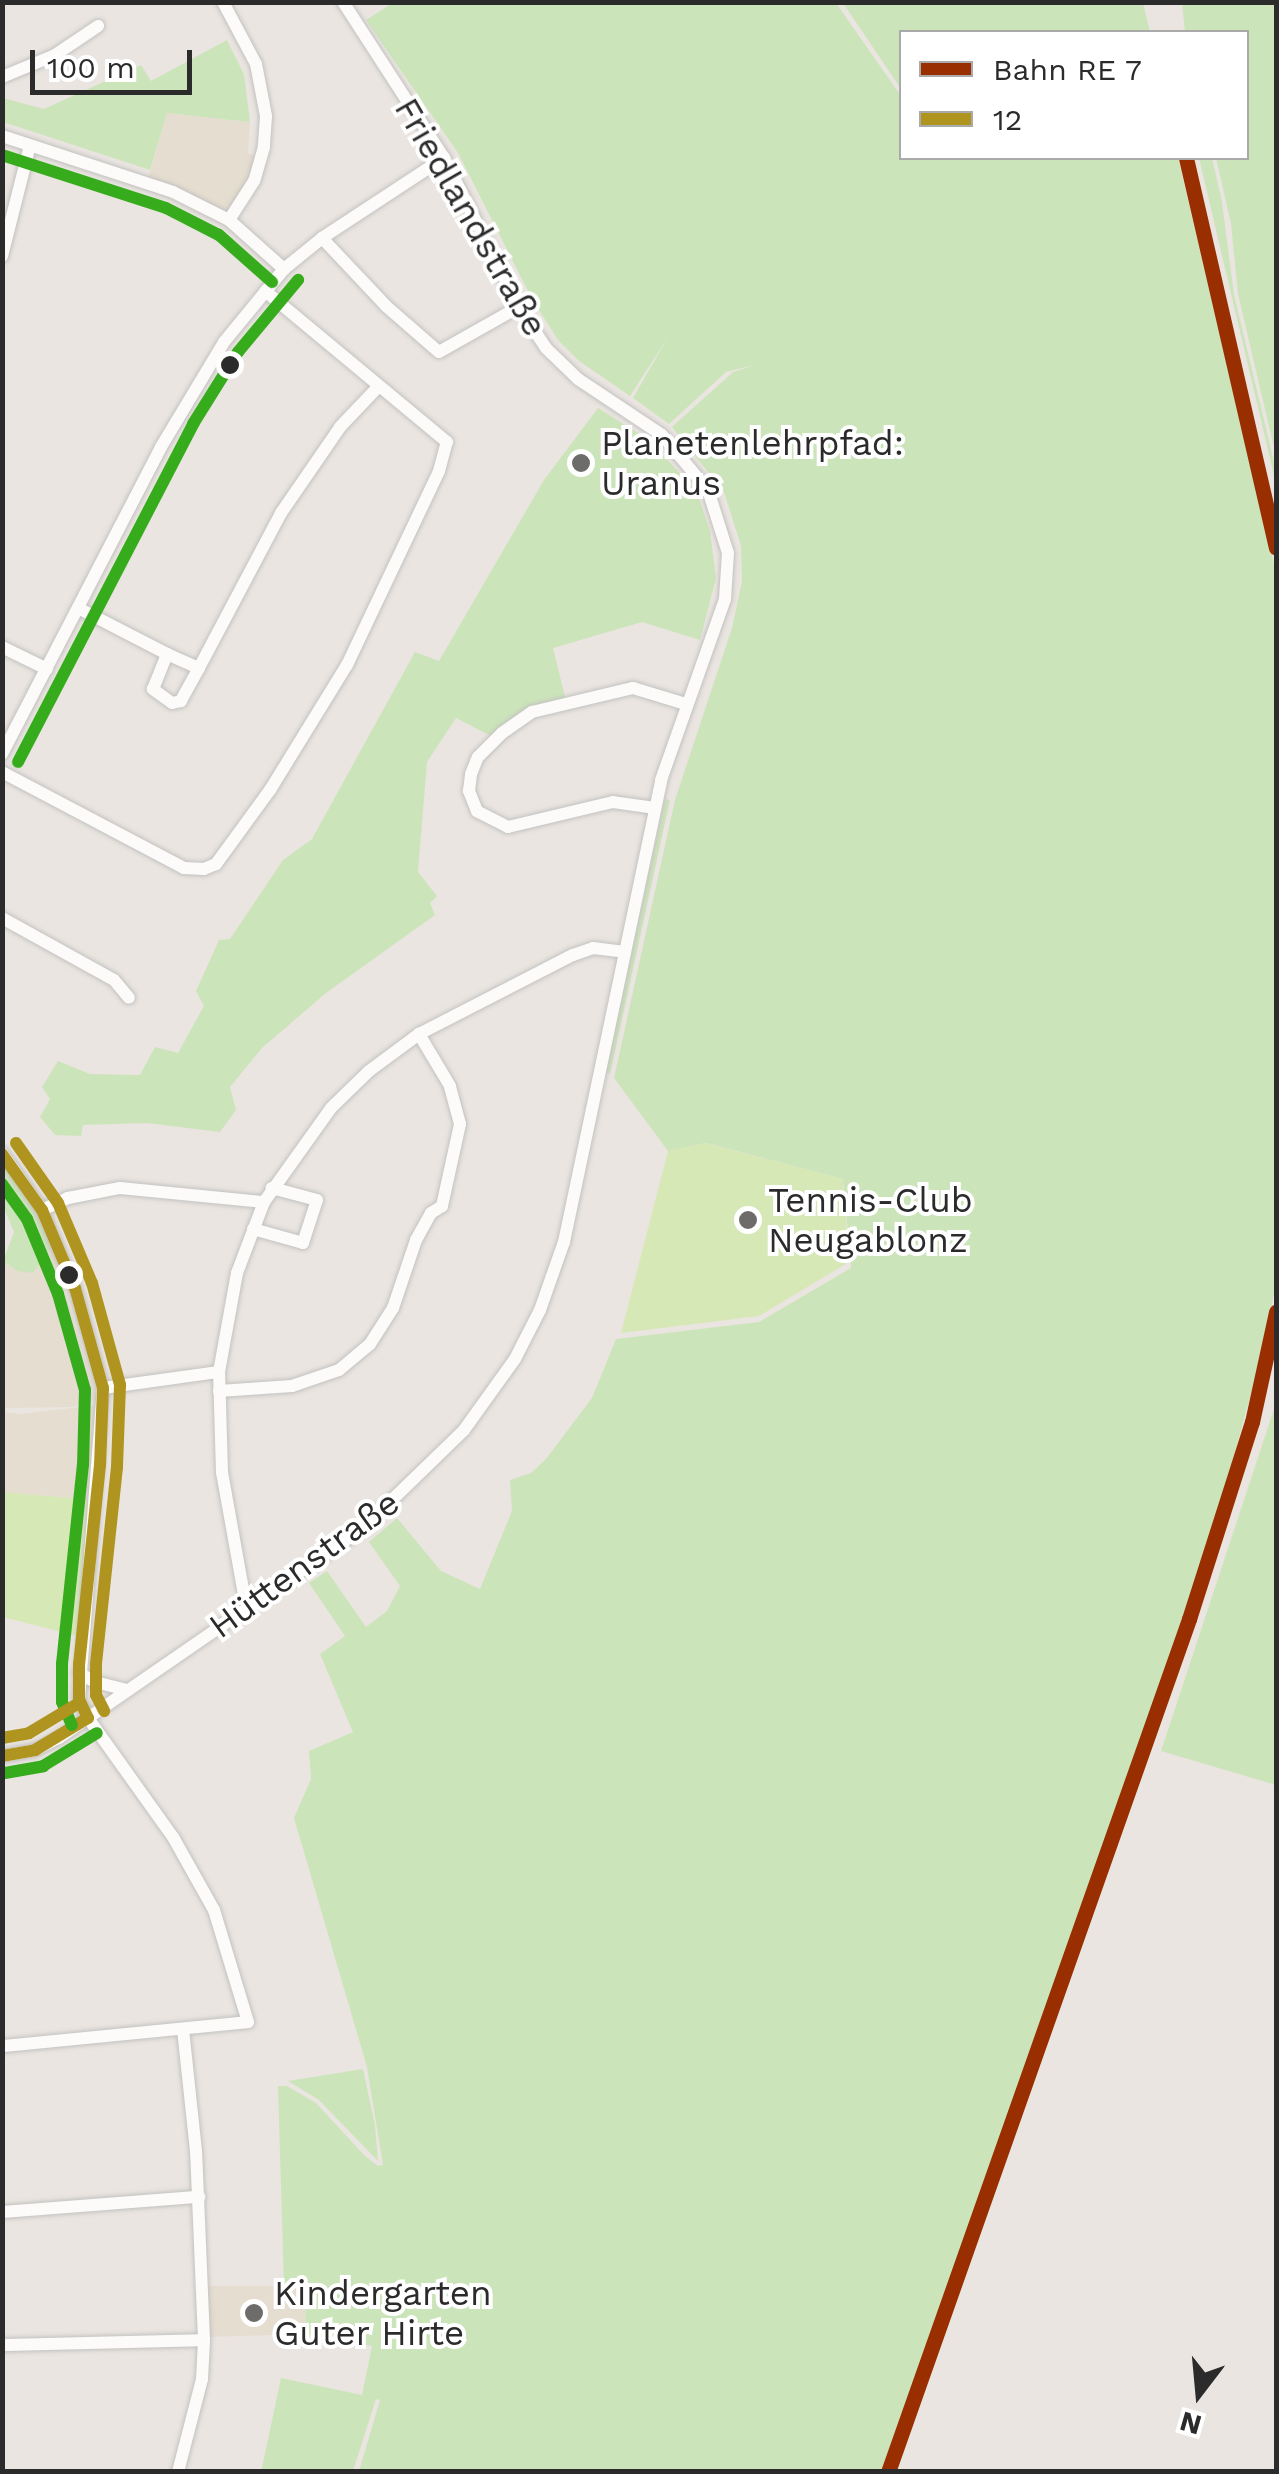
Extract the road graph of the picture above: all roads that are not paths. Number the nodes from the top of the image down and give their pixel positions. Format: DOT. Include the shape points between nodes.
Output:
graph roads {
  1 [pos="223,2"];
  2 [pos="344,2"];
  3 [pos="98,26"];
  4 [pos="2,77"];
  5 [pos="2,136"];
  6 [pos="30,145"];
  7 [pos="444,158"];
  8 [pos="229,220"];
  9 [pos="322,238"];
  10 [pos="2,256"];
  11 [pos="284,269"];
  12 [pos="265,291"];
  13 [pos="518,307"];
  14 [pos="378,387"];
  15 [pos="78,608"];
  16 [pos="2,647"];
  17 [pos="167,654"];
  18 [pos="47,668"];
  19 [pos="199,668"];
  20 [pos="686,704"];
  21 [pos="2,754"];
  22 [pos="2,772"];
  23 [pos="655,808"];
  24 [pos="2,918"];
  25 [pos="625,952"];
  26 [pos="128,998"];
  27 [pos="419,1034"];
  28 [pos="2,1153"];
  29 [pos="272,1188"];
  30 [pos="264,1202"];
  31 [pos="42,1210"];
  32 [pos="254,1228"];
  33 [pos="218,1372"];
  34 [pos="103,1388"];
  35 [pos="219,1391"];
  36 [pos="251,1604"];
  37 [pos="79,1673"];
  38 [pos="128,1690"];
  39 [pos="88,1718"];
  40 [pos="2,1756"];
  41 [pos="183,2030"];
  42 [pos="2,2046"];
  43 [pos="199,2197"];
  44 [pos="2,2212"];
  45 [pos="204,2340"];
  46 [pos="2,2345"];
  47 [pos="178,2472"];
  1 -- 8 [label="street" via="256,64 266,116 254,180"];
  2 -- 7 [label="street, Friedlandstraße"];
  3 -- 4 [label="street" via="55,55"];
  5 -- 6 [label="street"];
  6 -- 8 [label="street" via="173,192"];
  6 -- 10 [label="street"];
  7 -- 9 [label="street"];
  7 -- 13 [label="street, Friedlandstraße"];
  8 -- 11 [label="street"];
  9 -- 11 [label="street"];
  9 -- 13 [label="street" via="439,352"];
  11 -- 12 [label="street"];
  12 -- 14 [label="street"];
  12 -- 15 [label="street" via="178,415"];
  13 -- 20 [label="street, Friedlandstraße" via="564,366 662,435 708,490 729,577 719,623"];
  14 -- 19 [label="street" via="340,427 291,498"];
  14 -- 22 [label="street" via="446,442 439,472 346,664 216,864 184,868"];
  15 -- 17 [label="street"];
  15 -- 18 [label="street"];
  16 -- 18 [label="street"];
  17 -- 19 [label="street"];
  17 -- 19 [label="street" via="153,689 172,703 188,696"];
  18 -- 21 [label="street"];
  20 -- 23 [label="street, Friedlandstraße"];
  20 -- 23 [label="street" via="632,688 532,712 502,733 471,774 477,811 508,827 613,802"];
  23 -- 25 [label="street, Friedlandstraße"];
  24 -- 26 [label="street" via="83,960"];
  25 -- 27 [label="street" via="593,948 573,955"];
  25 -- 36 [label="street, Hüttenstraße" via="564,1242 515,1360 418,1478 362,1529"];
  27 -- 29 [label="street" via="331,1108"];
  27 -- 35 [label="street" via="450,1086 460,1124 442,1206 431,1212 416,1240 392,1308 370,1344 339,1370 292,1386"];
  28 -- 31 [label="street"];
  29 -- 30 [label="street"];
  29 -- 32 [label="street" via="317,1200 302,1243"];
  30 -- 31 [label="street" via="120,1188"];
  30 -- 32 [label="street"];
  31 -- 34 [label="street" via="75,1288"];
  32 -- 33 [label="street" via="236,1273"];
  33 -- 34 [label="street"];
  33 -- 35 [label="street"];
  34 -- 37 [label="street"];
  35 -- 36 [label="street" via="222,1472"];
  36 -- 38 [label="street, Hüttenstraße"];
  37 -- 38 [label="street"];
  37 -- 39 [label="street" via="79,1699"];
  38 -- 39 [label="street, Hüttenstraße"];
  39 -- 40 [label="street, Hüttenstraße" via="36,1750"];
  39 -- 41 [label="street" via="174,1837 214,1910 248,2022"];
  41 -- 42 [label="street"];
  41 -- 43 [label="street"];
  43 -- 44 [label="street"];
  43 -- 45 [label="street"];
  45 -- 46 [label="street"];
  45 -- 47 [label="street" via="202,2379"];
}
